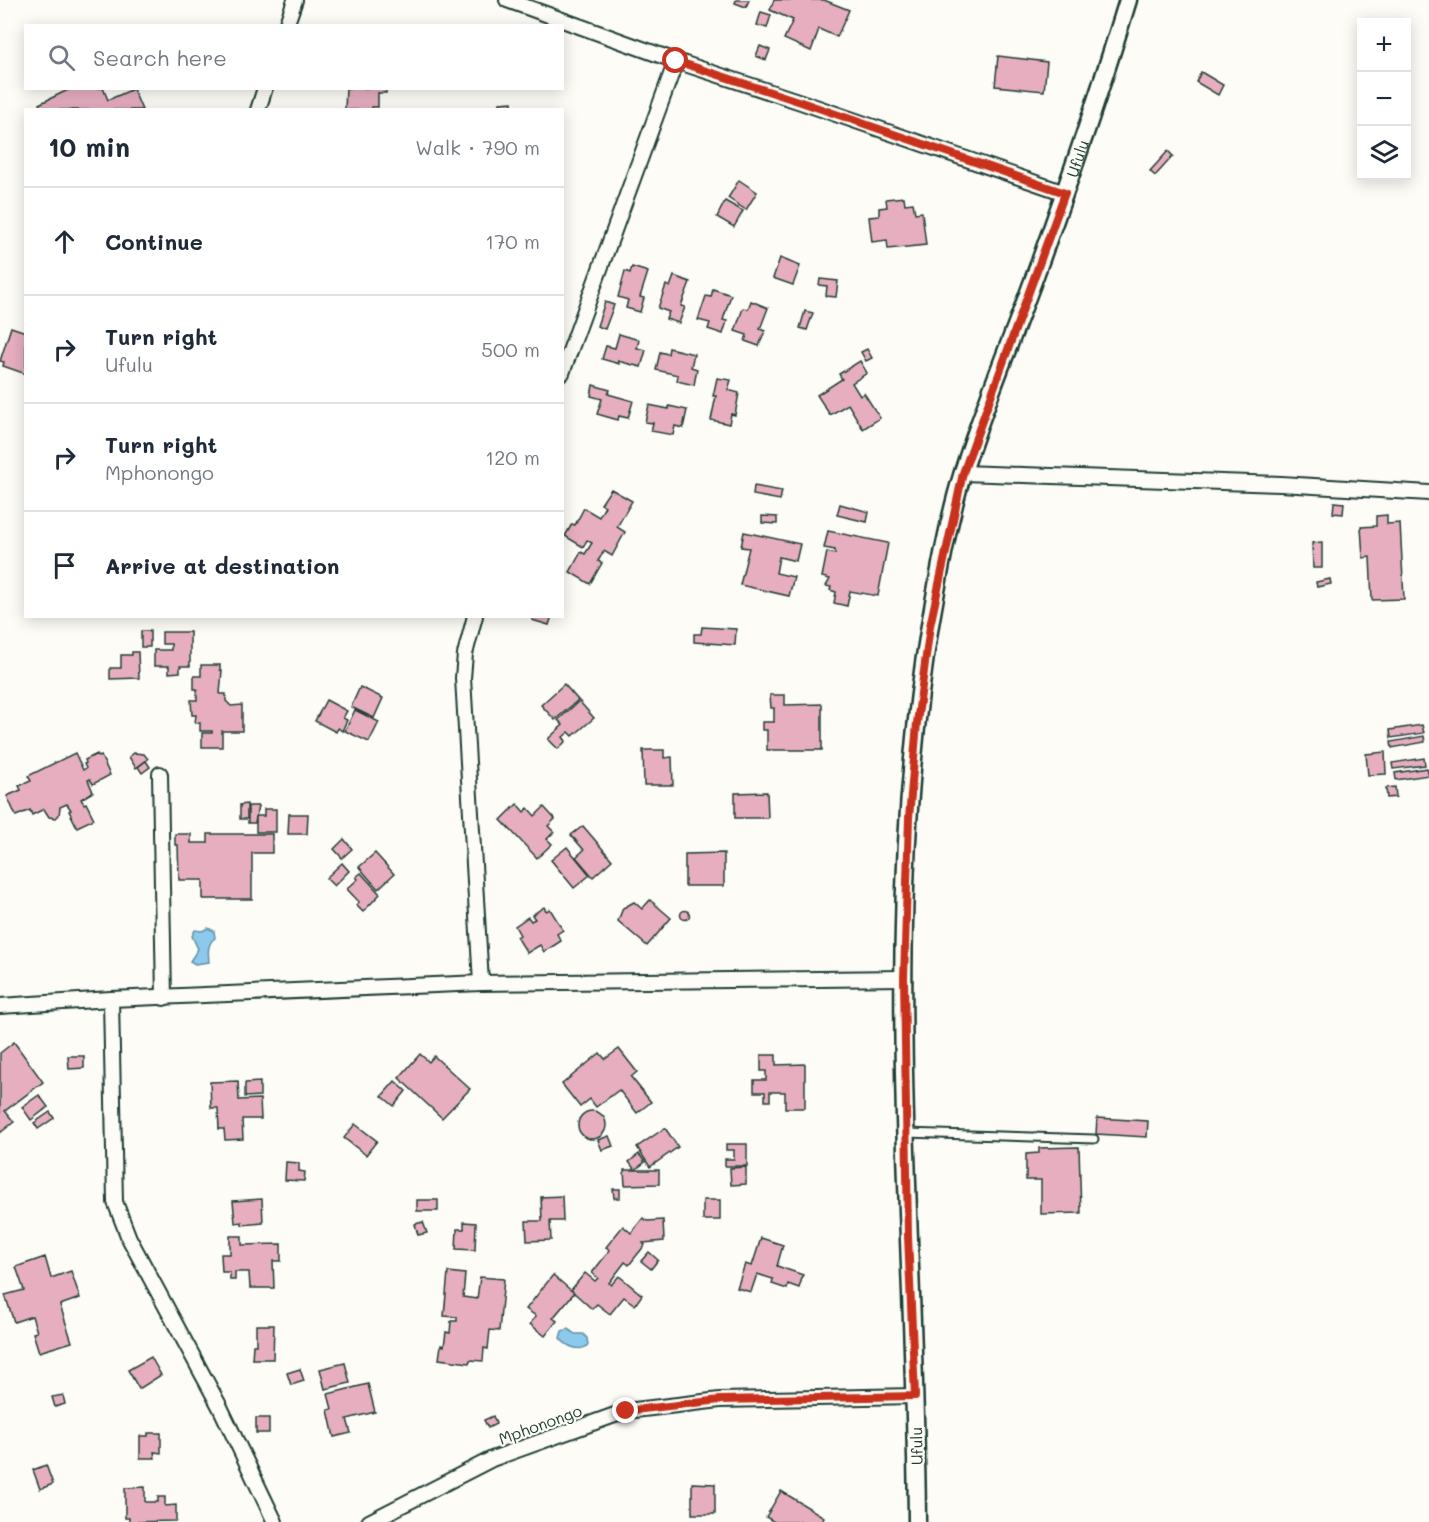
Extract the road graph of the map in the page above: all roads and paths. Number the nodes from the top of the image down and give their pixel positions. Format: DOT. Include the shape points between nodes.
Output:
graph roads {
  1 [pos="295,0"];
  2 [pos="507,0"];
  3 [pos="1128,0"];
  4 [pos="287,24"];
  5 [pos="676,61"];
  6 [pos="264,90"];
  7 [pos="259,108"];
  8 [pos="1065,193"];
  9 [pos="564,368"];
  10 [pos="963,473"];
  11 [pos="1429,494"];
  12 [pos="474,618"];
  13 [pos="160,774"];
  14 [pos="904,978"];
  15 [pos="481,983"];
  16 [pos="164,998"];
  17 [pos="111,999"];
  18 [pos="0,1006"];
  19 [pos="906,1132"];
  20 [pos="1094,1139"];
  21 [pos="915,1396"];
  22 [pos="275,1522"];
  23 [pos="369,1522"];
  24 [pos="917,1522"];
  1 -- 4 [label="street"];
  2 -- 5 [label="street"];
  3 -- 8 [label="street, Ufulu"];
  5 -- 8 [label="street"];
  5 -- 9 [label="street"];
  6 -- 7 [label="street"];
  8 -- 10 [label="street, Ufulu"];
  10 -- 11 [label="street" via="1281,484"];
  10 -- 14 [label="street, Ufulu" via="930,626 917,723 909,818"];
  12 -- 15 [label="street" via="463,678"];
  13 -- 16 [label="street"];
  14 -- 15 [label="street"];
  14 -- 19 [label="street, Ufulu"];
  15 -- 16 [label="street"];
  16 -- 17 [label="street"];
  17 -- 18 [label="street"];
  17 -- 22 [label="street" via="115,1202 129,1238 220,1407"];
  19 -- 20 [label="lane"];
  19 -- 21 [label="street, Ufulu"];
  21 -- 23 [label="street, Mphonongo" via="720,1400 626,1411 492,1459"];
  21 -- 24 [label="street, Ufulu"];
}
